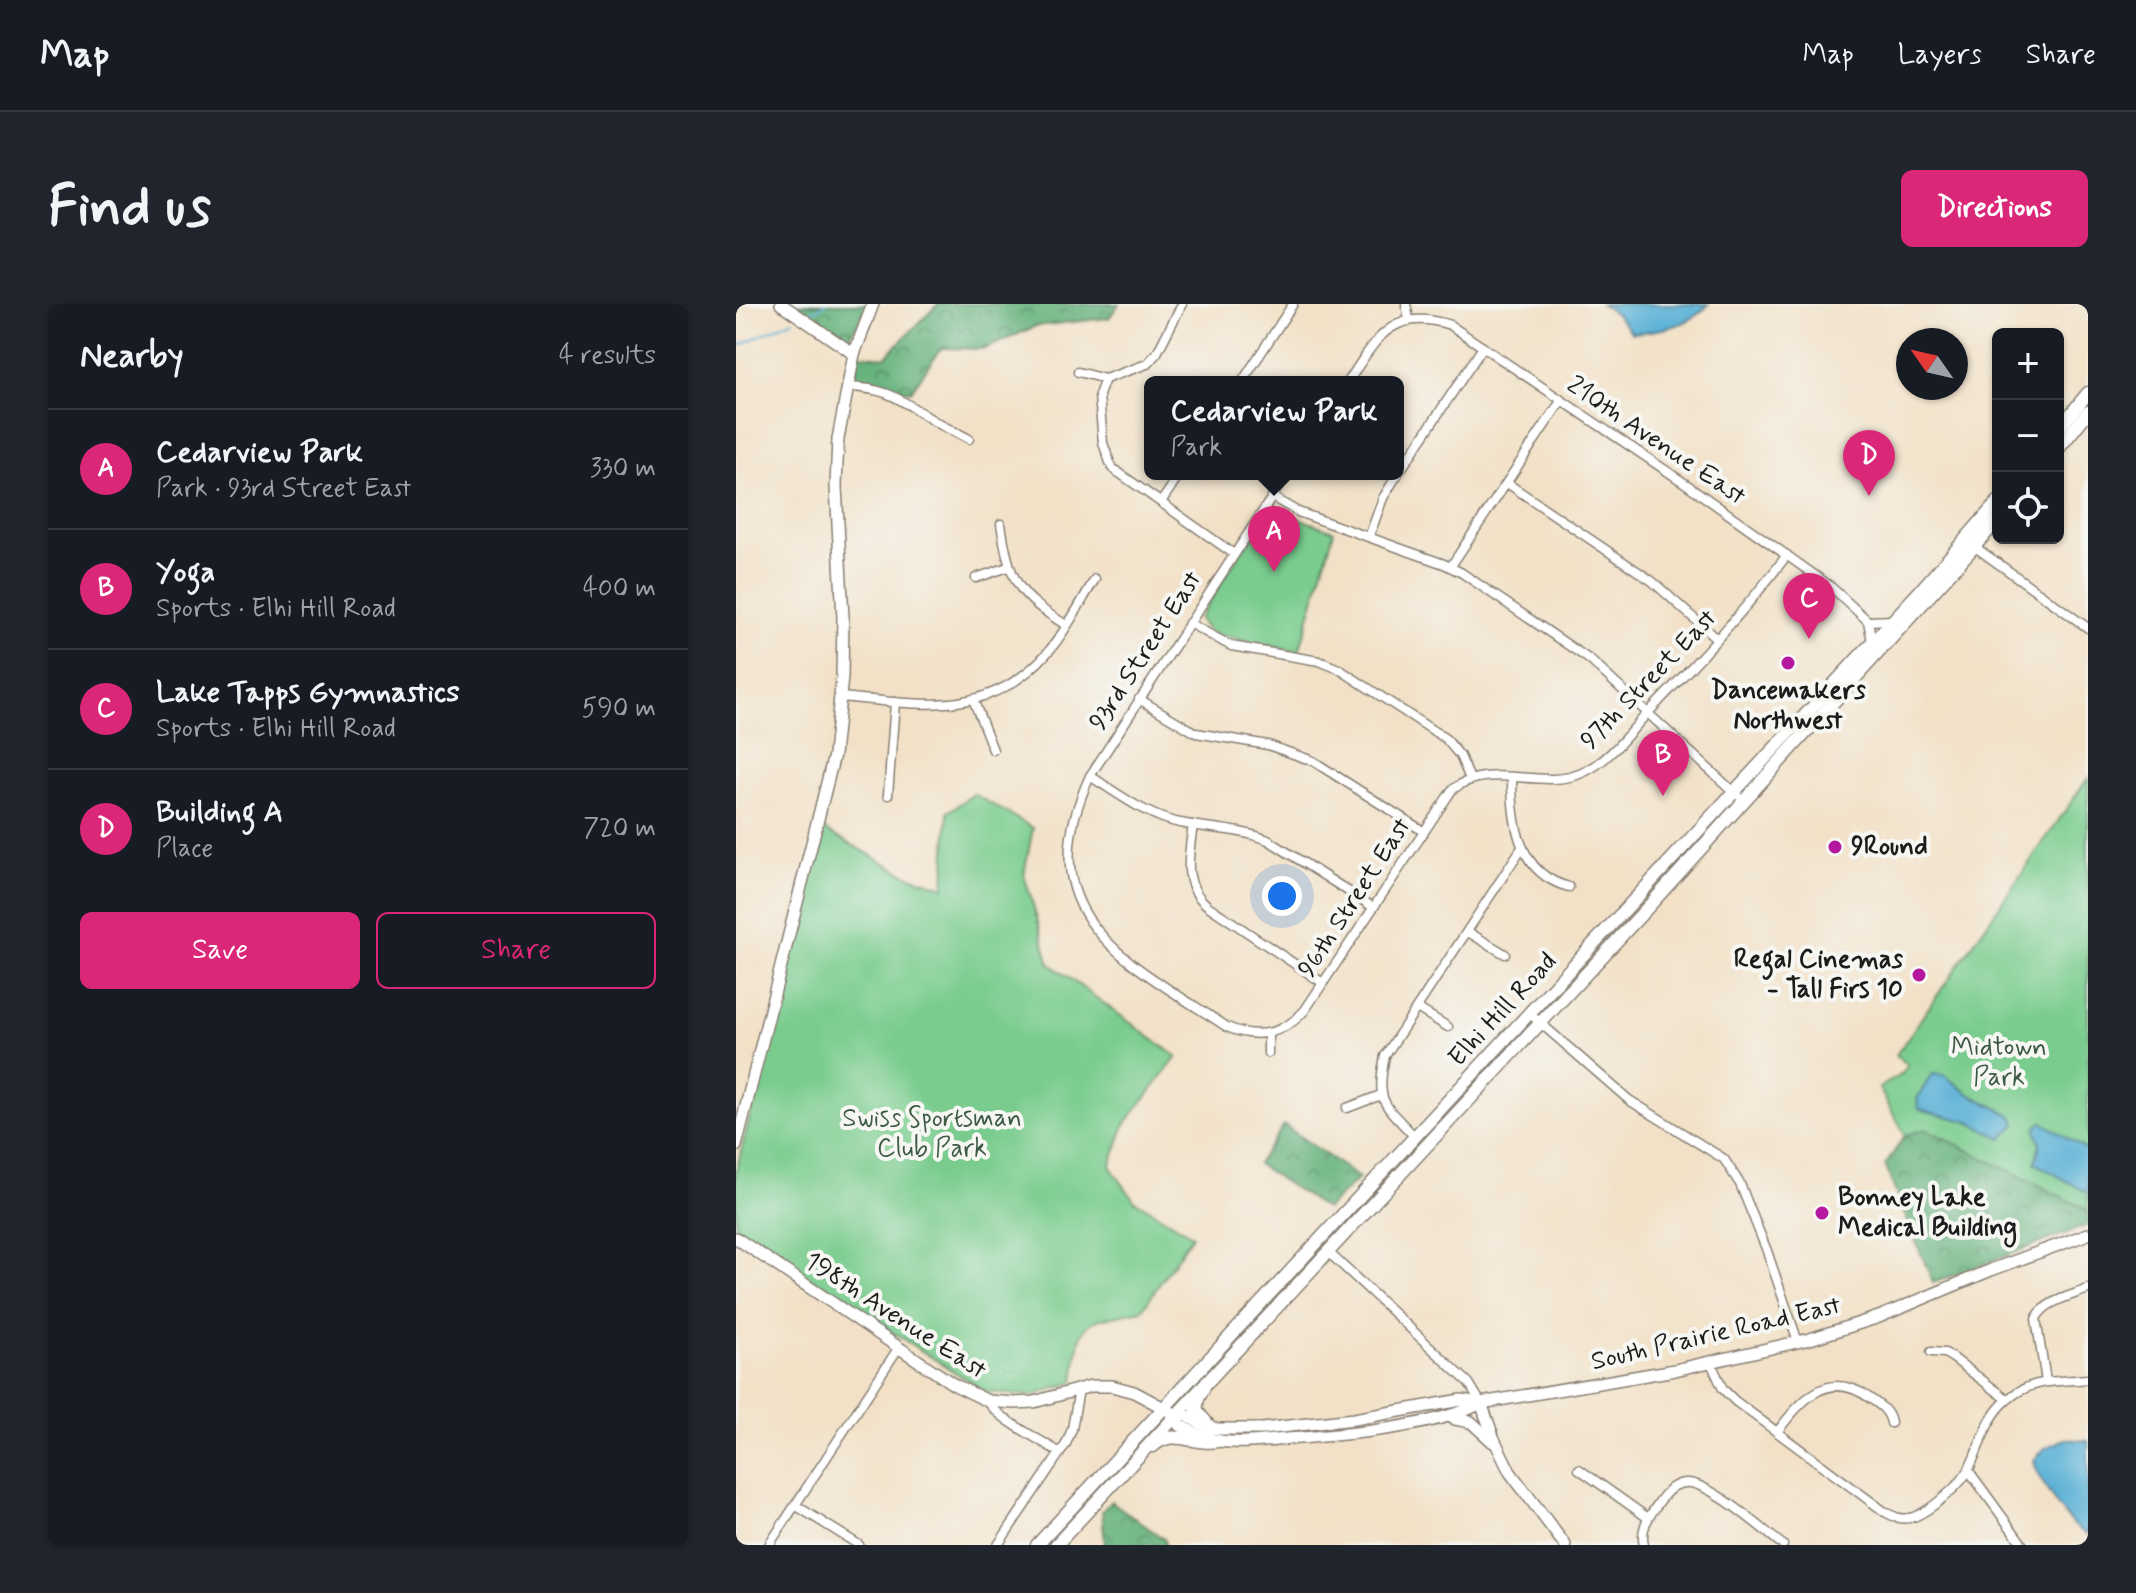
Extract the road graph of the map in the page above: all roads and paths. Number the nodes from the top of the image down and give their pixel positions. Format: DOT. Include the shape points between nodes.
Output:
graph roads {
  1 [pos="781,304"];
  2 [pos="873,304"];
  3 [pos="1182,304"];
  4 [pos="1293,304"];
  5 [pos="1406,304"];
  6 [pos="1409,319"];
  7 [pos="1483,347"];
  8 [pos="854,354"];
  9 [pos="1078,372"];
  10 [pos="1246,376"];
  11 [pos="1352,376"];
  12 [pos="1105,379"];
  13 [pos="847,387"];
  14 [pos="2088,393"];
  15 [pos="1561,401"];
  16 [pos="2088,412"];
  17 [pos="2064,423"];
  18 [pos="969,439"];
  19 [pos="2064,442"];
  20 [pos="1404,465"];
  21 [pos="1176,480"];
  22 [pos="1283,480"];
  23 [pos="1394,480"];
  24 [pos="1507,483"];
  25 [pos="1272,497"];
  26 [pos="1161,502"];
  27 [pos="1992,509"];
  28 [pos="1001,524"];
  29 [pos="1992,527"];
  30 [pos="1369,537"];
  31 [pos="1975,547"];
  32 [pos="1234,554"];
  33 [pos="1787,555"];
  34 [pos="1451,566"];
  35 [pos="1008,567"];
  36 [pos="976,578"];
  37 [pos="1095,579"];
  38 [pos="1893,619"];
  39 [pos="1868,621"];
  40 [pos="1189,623"];
  41 [pos="1066,625"];
  42 [pos="2088,628"];
  43 [pos="1717,639"];
  44 [pos="1872,642"];
  45 [pos="841,697"];
  46 [pos="973,699"];
  47 [pos="1139,699"];
  48 [pos="895,702"];
  49 [pos="1648,713"];
  50 [pos="993,750"];
  51 [pos="1090,776"];
  52 [pos="1512,778"];
  53 [pos="1470,779"];
  54 [pos="888,795"];
  55 [pos="1738,796"];
  56 [pos="1193,825"];
  57 [pos="1423,831"];
  58 [pos="1521,849"];
  59 [pos="1569,887"];
  60 [pos="1373,907"];
  61 [pos="1468,932"];
  62 [pos="1505,954"];
  63 [pos="1323,983"];
  64 [pos="1417,1008"];
  65 [pos="1529,1013"];
  66 [pos="1539,1022"];
  67 [pos="1448,1027"];
  68 [pos="1268,1033"];
  69 [pos="1268,1053"];
  70 [pos="1381,1095"];
  71 [pos="1347,1108"];
  72 [pos="1415,1137"];
  73 [pos="736,1146"];
  74 [pos="2088,1234"];
  75 [pos="739,1243"];
  76 [pos="1327,1251"];
  77 [pos="2088,1289"];
  78 [pos="1798,1342"];
  79 [pos="899,1347"];
  80 [pos="1931,1352"];
  81 [pos="1225,1360"];
  82 [pos="1711,1363"];
  83 [pos="2088,1379"];
  84 [pos="2046,1381"];
  85 [pos="1079,1389"];
  86 [pos="2007,1399"];
  87 [pos="988,1401"];
  88 [pos="1481,1403"];
  89 [pos="1170,1411"];
  90 [pos="1442,1417"];
  91 [pos="1891,1423"];
  92 [pos="1211,1428"];
  93 [pos="1777,1432"];
  94 [pos="1218,1441"];
  95 [pos="1499,1449"];
  96 [pos="1060,1453"];
  97 [pos="1130,1466"];
  98 [pos="1579,1469"];
  99 [pos="1969,1471"];
  100 [pos="795,1505"];
  101 [pos="1648,1518"];
  102 [pos="769,1545"];
  103 [pos="859,1545"];
  104 [pos="998,1545"];
  105 [pos="1037,1545"];
  106 [pos="1056,1545"];
  107 [pos="1565,1545"];
  108 [pos="1644,1545"];
  109 [pos="1783,1545"];
  110 [pos="2022,1545"];
  1 -- 8 [label="main road"];
  2 -- 8 [label="main road"];
  3 -- 12 [label="street" via="1152,359 1139,369"];
  4 -- 10 [label="street"];
  5 -- 6 [label="street"];
  6 -- 7 [label="street, 210th Avenue East" via="1450,325"];
  6 -- 11 [label="street" via="1382,333"];
  7 -- 15 [label="street, 210th Avenue East"];
  7 -- 20 [label="street"];
  8 -- 13 [label="main road"];
  9 -- 12 [label="street"];
  12 -- 26 [label="street" via="1099,395 1107,460 1121,477"];
  13 -- 18 [label="street" via="895,395"];
  13 -- 45 [label="main road" via="836,462"];
  14 -- 17 [label="main road"];
  15 -- 24 [label="street"];
  15 -- 33 [label="street, 210th Avenue East"];
  16 -- 19 [label="main road"];
  21 -- 26 [label="street"];
  22 -- 25 [label="street, 93rd Street East"];
  23 -- 30 [label="street"];
  24 -- 34 [label="street"];
  24 -- 43 [label="street" via="1652,581"];
  25 -- 30 [label="street"];
  25 -- 32 [label="street, 93rd Street East"];
  26 -- 32 [label="street"];
  27 -- 38 [label="main road, Elhi Hill Road"];
  28 -- 35 [label="street"];
  29 -- 31 [label="main road, Elhi Hill Road"];
  30 -- 34 [label="street"];
  31 -- 42 [label="street"];
  31 -- 55 [label="main road, Elhi Hill Road"];
  32 -- 40 [label="street, 93rd Street East"];
  33 -- 39 [label="street, 210th Avenue East"];
  33 -- 43 [label="street, 97th Street East"];
  34 -- 49 [label="street" via="1590,660"];
  35 -- 36 [label="street"];
  35 -- 41 [label="street" via="1031,601"];
  37 -- 41 [label="street"];
  38 -- 39 [label="street"];
  38 -- 44 [label="main road, Elhi Hill Road"];
  39 -- 44 [label="street"];
  40 -- 47 [label="street, 93rd Street East"];
  40 -- 53 [label="street" via="1231,646 1339,669 1446,739"];
  41 -- 46 [label="street" via="1025,673"];
  43 -- 49 [label="street, 97th Street East"];
  44 -- 55 [label="main road, Elhi Hill Road"];
  45 -- 48 [label="street"];
  45 -- 73 [label="main road" via="824,800"];
  46 -- 48 [label="street" via="945,705"];
  46 -- 50 [label="street"];
  47 -- 51 [label="street, 93rd Street East"];
  47 -- 57 [label="street" via="1196,733 1268,745 1313,761"];
  48 -- 54 [label="street"];
  49 -- 52 [label="street, 97th Street East" via="1603,760 1582,773 1559,779"];
  49 -- 55 [label="street"];
  51 -- 56 [label="street" via="1148,811"];
  51 -- 68 [label="street, 93rd Street East" via="1073,818 1070,863 1084,910 1102,938 1117,954 1227,1027"];
  52 -- 53 [label="street, 97th Street East"];
  52 -- 58 [label="street"];
  53 -- 57 [label="street, 96th Street East" via="1447,795"];
  55 -- 65 [label="main road, Elhi Hill Road"];
  55 -- 66 [label="main road, Elhi Hill Road"];
  56 -- 60 [label="street" via="1268,840"];
  56 -- 63 [label="street" via="1188,867 1197,896"];
  57 -- 60 [label="street, 96th Street East"];
  58 -- 59 [label="street" via="1541,871"];
  58 -- 61 [label="street"];
  60 -- 63 [label="street, 96th Street East"];
  61 -- 62 [label="street"];
  61 -- 64 [label="street"];
  63 -- 68 [label="street, 96th Street East" via="1299,1017"];
  64 -- 67 [label="street"];
  64 -- 70 [label="street" via="1385,1056"];
  65 -- 66 [label="street"];
  65 -- 72 [label="main road, Elhi Hill Road"];
  66 -- 76 [label="main road, Elhi Hill Road"];
  66 -- 78 [label="street" via="1629,1100 1729,1165 1767,1251"];
  68 -- 69 [label="street"];
  70 -- 71 [label="street"];
  70 -- 72 [label="street"];
  72 -- 89 [label="main road, Elhi Hill Road"];
  74 -- 78 [label="main road, South Prairie Road East" via="1879,1317"];
  75 -- 79 [label="main road, 198th Avenue East"];
  76 -- 81 [label="main road, Elhi Hill Road"];
  76 -- 88 [label="street" via="1469,1383"];
  77 -- 84 [label="street" via="2038,1313"];
  78 -- 82 [label="main road, South Prairie Road East"];
  79 -- 87 [label="main road, 198th Avenue East"];
  79 -- 100 [label="street"];
  80 -- 86 [label="street" via="1945,1353"];
  81 -- 89 [label="main road, Elhi Hill Road"];
  81 -- 92 [label="main road" via="1198,1399 1196,1410"];
  82 -- 88 [label="main road, South Prairie Road East"];
  82 -- 93 [label="street" via="1728,1393"];
  83 -- 84 [label="street"];
  84 -- 86 [label="street"];
  85 -- 87 [label="main road, 198th Avenue East" via="1034,1402"];
  85 -- 89 [label="main road, 198th Avenue East" via="1120,1388"];
  85 -- 96 [label="street" via="1072,1429"];
  86 -- 99 [label="street" via="1984,1432"];
  87 -- 96 [label="street"];
  88 -- 90 [label="main road, South Prairie Road East"];
  88 -- 92 [label="main road, South Prairie Road East" via="1461,1400 1262,1429"];
  88 -- 95 [label="main road"];
  89 -- 92 [label="main road, South Prairie Road East"];
  89 -- 94 [label="main road, South Prairie Road East" via="1179,1425"];
  89 -- 97 [label="main road, Elhi Hill Road"];
  89 -- 105 [label="main road, Elhi Hill Road"];
  90 -- 94 [label="main road, South Prairie Road East" via="1334,1435"];
  90 -- 95 [label="main road" via="1471,1422"];
  91 -- 93 [label="street" via="1883,1408 1859,1391 1828,1387 1806,1397"];
  93 -- 99 [label="street" via="1893,1516 1909,1518 1923,1511"];
  94 -- 97 [label="main road" via="1164,1437"];
  95 -- 107 [label="main road" via="1521,1489"];
  96 -- 104 [label="street"];
  97 -- 106 [label="main road, Elhi Hill Road"];
  98 -- 101 [label="street"];
  99 -- 110 [label="street"];
  100 -- 102 [label="street"];
  100 -- 103 [label="street"];
  101 -- 108 [label="street"];
  101 -- 109 [label="street" via="1666,1493 1694,1483"];
}
